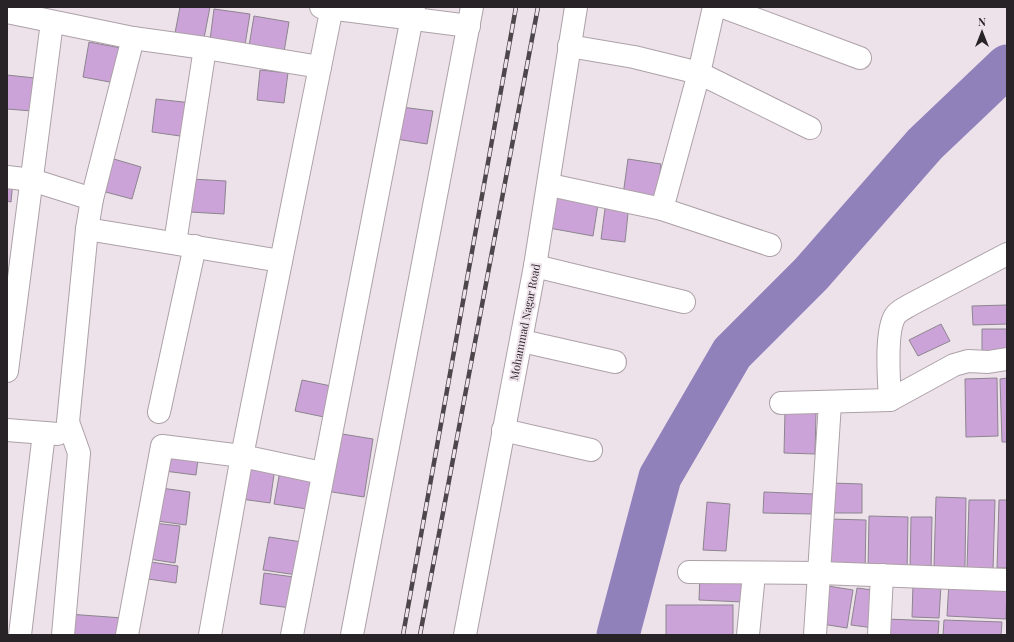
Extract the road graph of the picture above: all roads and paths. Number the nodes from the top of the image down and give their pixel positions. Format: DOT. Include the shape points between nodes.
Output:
graph roads {
  1 [pos="576,7"];
  2 [pos="714,7"];
  3 [pos="723,7"];
  4 [pos="328,8"];
  5 [pos="7,12"];
  6 [pos="413,13"];
  7 [pos="471,17"];
  8 [pos="52,22"];
  9 [pos="133,38"];
  10 [pos="569,46"];
  11 [pos="205,48"];
  12 [pos="860,58"];
  13 [pos="320,67"];
  14 [pos="699,73"];
  15 [pos="810,128"];
  16 [pos="7,177"];
  17 [pos="32,180"];
  18 [pos="550,185"];
  19 [pos="92,199"];
  20 [pos="662,209"];
  21 [pos="87,229"];
  22 [pos="185,244"];
  23 [pos="770,245"];
  24 [pos="1007,254"];
  25 [pos="281,261"];
  26 [pos="536,266"];
  27 [pos="684,302"];
  28 [pos="522,341"];
  29 [pos="1007,359"];
  30 [pos="615,362"];
  31 [pos="7,371"];
  32 [pos="890,400"];
  33 [pos="781,403"];
  34 [pos="830,403"];
  35 [pos="159,412"];
  36 [pos="7,430"];
  37 [pos="504,430"];
  38 [pos="44,433"];
  39 [pos="72,435"];
  40 [pos="591,450"];
  41 [pos="242,456"];
  42 [pos="322,473"];
  43 [pos="689,572"];
  44 [pos="820,573"];
  45 [pos="754,574"];
  46 [pos="882,575"];
  47 [pos="1007,580"];
  48 [pos="20,635"];
  49 [pos="64,635"];
  50 [pos="127,635"];
  51 [pos="210,635"];
  52 [pos="292,635"];
  53 [pos="352,635"];
  54 [pos="464,635"];
  55 [pos="748,635"];
  56 [pos="815,635"];
  57 [pos="879,635"];
  1 -- 10 [label="street, Mohammad Nagar Road"];
  2 -- 14 [label="street"];
  3 -- 12 [label="street"];
  4 -- 6 [label="street"];
  4 -- 13 [label="street"];
  5 -- 8 [label="street"];
  6 -- 7 [label="street"];
  6 -- 42 [label="street"];
  7 -- 53 [label="street"];
  8 -- 9 [label="street"];
  8 -- 17 [label="street"];
  9 -- 11 [label="street"];
  9 -- 19 [label="street"];
  10 -- 14 [label="street" via="634,57"];
  10 -- 18 [label="street, Mohammad Nagar Road"];
  11 -- 13 [label="street"];
  11 -- 22 [label="street"];
  13 -- 25 [label="street"];
  14 -- 15 [label="street"];
  14 -- 20 [label="street"];
  16 -- 17 [label="street"];
  17 -- 19 [label="street"];
  17 -- 31 [label="street"];
  18 -- 20 [label="street"];
  18 -- 26 [label="street, Mohammad Nagar Road"];
  19 -- 21 [label="street"];
  20 -- 23 [label="street"];
  21 -- 22 [label="street"];
  21 -- 39 [label="street" via="68,422"];
  22 -- 25 [label="street"];
  22 -- 35 [label="street"];
  24 -- 32 [label="street" via="910,304 896,314 892,322 888,369"];
  25 -- 41 [label="street"];
  26 -- 27 [label="street"];
  26 -- 28 [label="street, Mohammad Nagar Road"];
  28 -- 30 [label="street"];
  28 -- 37 [label="street, Mohammad Nagar Road"];
  29 -- 32 [label="street" via="988,362 968,361 954,365"];
  32 -- 34 [label="street"];
  33 -- 34 [label="street"];
  34 -- 44 [label="street"];
  36 -- 38 [label="street"];
  37 -- 40 [label="street"];
  37 -- 54 [label="street, Mohammad Nagar Road"];
  38 -- 39 [label="street"];
  38 -- 48 [label="street"];
  39 -- 49 [label="street" via="78,453"];
  41 -- 42 [label="street"];
  41 -- 50 [label="street" via="162,446"];
  41 -- 51 [label="street"];
  42 -- 52 [label="street"];
  43 -- 45 [label="street"];
  44 -- 45 [label="street"];
  44 -- 46 [label="street"];
  44 -- 56 [label="street"];
  45 -- 55 [label="street"];
  46 -- 47 [label="street"];
  46 -- 57 [label="street"];
}
